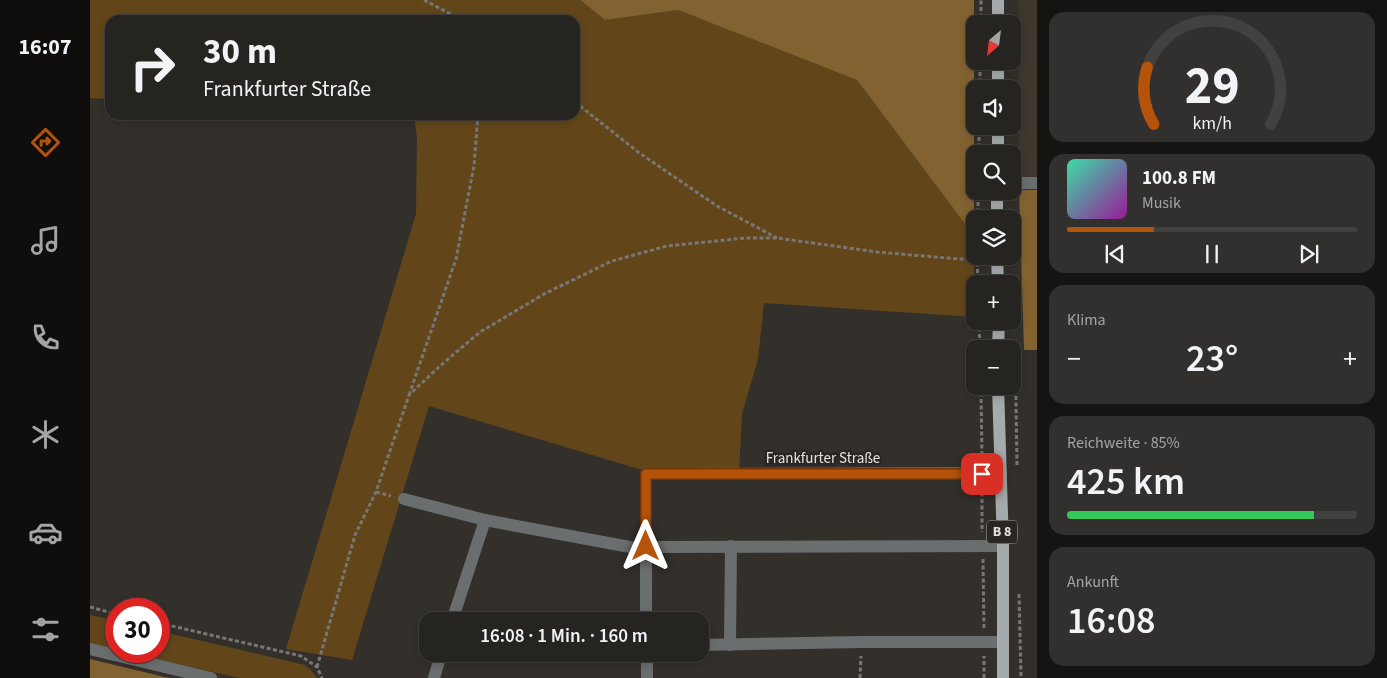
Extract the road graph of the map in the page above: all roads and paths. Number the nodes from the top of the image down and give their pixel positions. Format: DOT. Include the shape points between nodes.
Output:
graph roads {
  1 [pos="424,0"];
  2 [pos="981,0"];
  3 [pos="998,0"];
  4 [pos="450,13"];
  5 [pos="453,15"];
  6 [pos="981,15"];
  7 [pos="998,15"];
  8 [pos="580,106"];
  9 [pos="478,120"];
  10 [pos="1021,183"];
  11 [pos="1037,183"];
  12 [pos="778,238"];
  13 [pos="966,257"];
  14 [pos="1014,335"];
  15 [pos="409,395"];
  16 [pos="998,395"];
  17 [pos="1017,471"];
  18 [pos="1001,473"];
  19 [pos="404,499"];
  20 [pos="484,520"];
  21 [pos="730,546"];
  22 [pos="1003,546"];
  23 [pos="646,548"];
  24 [pos="1019,589"];
  25 [pos="90,607"];
  26 [pos="105,611"];
  27 [pos="455,612"];
  28 [pos="646,612"];
  29 [pos="170,626"];
  30 [pos="861,642"];
  31 [pos="1002,642"];
  32 [pos="709,645"];
  33 [pos="730,645"];
  34 [pos="90,649"];
  35 [pos="439,662"];
  36 [pos="647,662"];
  37 [pos="317,667"];
  38 [pos="211,678"];
  39 [pos="322,678"];
  40 [pos="434,678"];
  41 [pos="647,678"];
  42 [pos="860,678"];
  43 [pos="1003,678"];
  44 [pos="1021,678"];
  1 -- 4 [label="path"];
  2 -- 6 [label="path"];
  3 -- 7 [label="main road"];
  4 -- 5 [label="path"];
  8 -- 12 [label="path" via="638,152 710,201"];
  9 -- 15 [label="path" via="474,166 456,260"];
  10 -- 11 [label="street"];
  12 -- 13 [label="path" via="877,252"];
  12 -- 15 [label="path" via="667,246 612,261 544,294 480,332"];
  14 -- 17 [label="path"];
  15 -- 37 [label="path" via="376,492 355,535"];
  16 -- 18 [label="main road, B 8"];
  18 -- 22 [label="main road, B 8"];
  18 -- 23 [label="street, Frankfurter Straße" via="646,474"];
  19 -- 20 [label="street"];
  20 -- 23 [label="street"];
  20 -- 27 [label="street"];
  21 -- 22 [label="street"];
  21 -- 23 [label="street"];
  21 -- 33 [label="street"];
  22 -- 31 [label="main road, B 8"];
  23 -- 28 [label="street"];
  24 -- 44 [label="path"];
  25 -- 26 [label="path"];
  29 -- 37 [label="path" via="301,656"];
  30 -- 31 [label="street"];
  30 -- 33 [label="street"];
  30 -- 42 [label="path"];
  31 -- 43 [label="main road, B 8"];
  32 -- 33 [label="street"];
  34 -- 38 [label="street"];
  35 -- 40 [label="street"];
  36 -- 41 [label="street"];
  37 -- 39 [label="path"];
}
